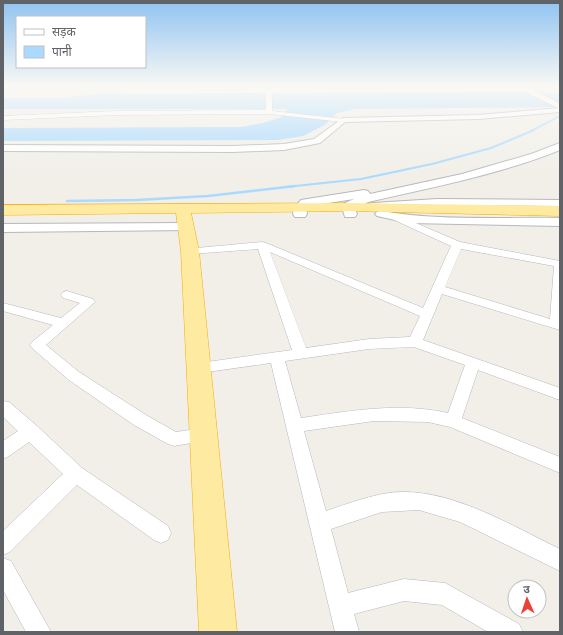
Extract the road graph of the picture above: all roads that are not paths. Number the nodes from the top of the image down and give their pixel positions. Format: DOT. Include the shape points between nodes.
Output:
graph roads {
  1 [pos="56,116"];
  2 [pos="301,116"];
  3 [pos="491,116"];
  4 [pos="3,118"];
  5 [pos="339,120"];
  6 [pos="560,146"];
  7 [pos="3,148"];
  8 [pos="410,188"];
  9 [pos="560,203"];
  10 [pos="365,207"];
  11 [pos="3,210"];
  12 [pos="349,210"];
  13 [pos="300,211"];
  14 [pos="426,211"];
  15 [pos="560,211"];
  16 [pos="249,214"];
  17 [pos="3,216"];
  18 [pos="388,216"];
  19 [pos="560,218"];
  20 [pos="560,222"];
  21 [pos="193,225"];
  22 [pos="3,228"];
  23 [pos="262,245"];
  24 [pos="457,245"];
  25 [pos="560,265"];
  26 [pos="438,289"];
  27 [pos="67,295"];
  28 [pos="3,307"];
  29 [pos="427,314"];
  30 [pos="62,323"];
  31 [pos="558,326"];
  32 [pos="414,342"];
  33 [pos="301,354"];
  34 [pos="278,358"];
  35 [pos="473,363"];
  36 [pos="200,368"];
  37 [pos="560,394"];
  38 [pos="3,407"];
  39 [pos="453,421"];
  40 [pos="295,426"];
  41 [pos="31,431"];
  42 [pos="203,435"];
  43 [pos="3,451"];
  44 [pos="560,465"];
  45 [pos="76,474"];
  46 [pos="319,523"];
  47 [pos="161,533"];
  48 [pos="3,544"];
  49 [pos="560,560"];
  50 [pos="3,570"];
  51 [pos="340,606"];
  52 [pos="39,632"];
  53 [pos="218,632"];
  54 [pos="347,632"];
  55 [pos="511,632"];
  1 -- 4 [label="street"];
  2 -- 5 [label="street"];
  3 -- 5 [label="street"];
  5 -- 7 [label="street" via="317,140 284,147"];
  6 -- 8 [label="main road" via="464,177"];
  8 -- 12 [label="main road" via="364,199"];
  8 -- 13 [label="main road" via="305,203"];
  9 -- 10 [label="street" via="430,202"];
  10 -- 12 [label="highway"];
  10 -- 14 [label="highway"];
  11 -- 21 [label="highway"];
  12 -- 13 [label="highway"];
  12 -- 18 [label="highway"];
  13 -- 16 [label="highway"];
  13 -- 21 [label="highway"];
  14 -- 15 [label="highway"];
  14 -- 18 [label="highway"];
  14 -- 19 [label="highway"];
  16 -- 21 [label="highway"];
  16 -- 21 [label="highway"];
  17 -- 21 [label="highway" via="130,215"];
  18 -- 20 [label="street" via="431,220"];
  18 -- 24 [label="street"];
  21 -- 22 [label="street"];
  21 -- 23 [label="street"];
  21 -- 36 [label="highway"];
  23 -- 29 [label="street"];
  23 -- 33 [label="street"];
  24 -- 25 [label="street"];
  24 -- 26 [label="street"];
  25 -- 31 [label="street"];
  26 -- 29 [label="street"];
  26 -- 31 [label="street"];
  27 -- 30 [label="street" via="89,302"];
  28 -- 30 [label="street"];
  29 -- 32 [label="street"];
  30 -- 42 [label="street" via="37,345 74,376 140,420 174,439"];
  32 -- 33 [label="street" via="369,344"];
  32 -- 35 [label="street"];
  33 -- 34 [label="street"];
  34 -- 36 [label="street"];
  34 -- 40 [label="street"];
  35 -- 37 [label="street"];
  35 -- 39 [label="street"];
  36 -- 42 [label="highway"];
  38 -- 41 [label="street"];
  39 -- 40 [label="street" via="428,415 374,414"];
  39 -- 44 [label="street"];
  40 -- 46 [label="street"];
  41 -- 43 [label="street"];
  41 -- 45 [label="street"];
  42 -- 53 [label="highway"];
  45 -- 47 [label="street"];
  45 -- 48 [label="street"];
  46 -- 49 [label="street" via="382,503 419,501 463,513"];
  46 -- 51 [label="street"];
  50 -- 52 [label="street"];
  51 -- 54 [label="street"];
  51 -- 55 [label="street" via="404,590 445,594"];
}
